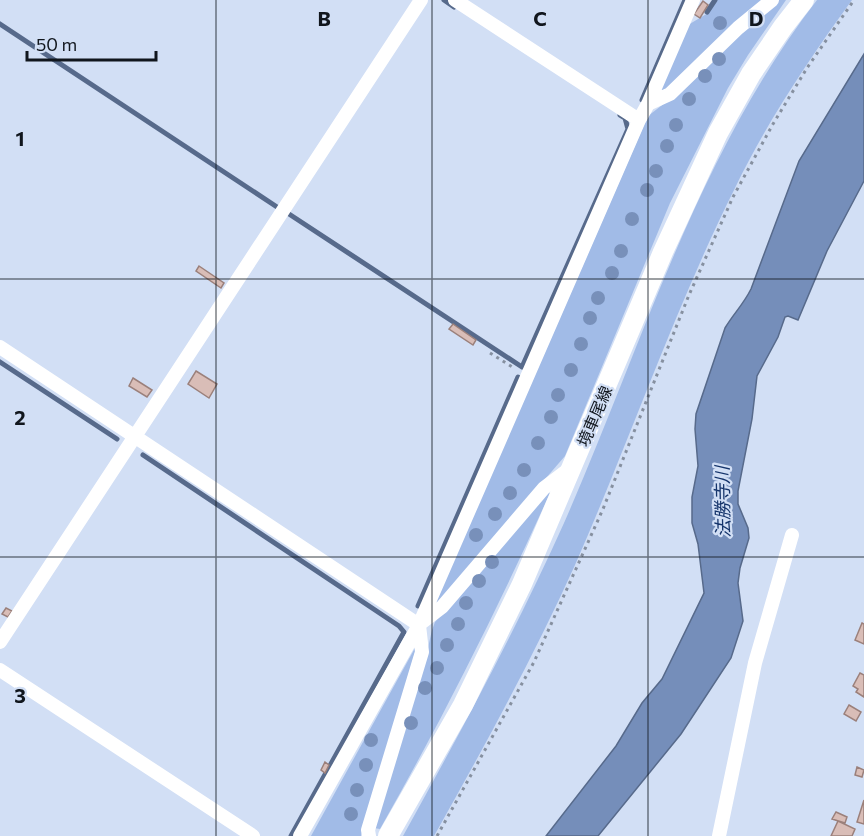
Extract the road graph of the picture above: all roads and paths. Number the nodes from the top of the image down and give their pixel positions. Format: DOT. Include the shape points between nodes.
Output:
graph roads {
  1 [pos="421,0"];
  2 [pos="455,0"];
  3 [pos="693,0"];
  4 [pos="772,0"];
  5 [pos="804,0"];
  6 [pos="855,0"];
  7 [pos="648,104"];
  8 [pos="639,120"];
  9 [pos="0,347"];
  10 [pos="490,353"];
  11 [pos="527,376"];
  12 [pos="135,436"];
  13 [pos="574,465"];
  14 [pos="792,535"];
  15 [pos="419,625"];
  16 [pos="0,642"];
  17 [pos="0,670"];
  18 [pos="253,836"];
  19 [pos="300,836"];
  20 [pos="369,836"];
  21 [pos="388,836"];
  22 [pos="437,836"];
  23 [pos="719,836"];
  1 -- 12 [label="street"];
  2 -- 8 [label="street"];
  3 -- 7 [label="street"];
  4 -- 7 [label="street" via="670,94"];
  5 -- 13 [label="main road, 境車尾線" via="752,74 718,133 663,252"];
  6 -- 22 [label="path" via="801,77 733,197 603,509 534,662"];
  7 -- 8 [label="street"];
  8 -- 11 [label="street"];
  9 -- 12 [label="street"];
  10 -- 11 [label="path"];
  11 -- 15 [label="street"];
  12 -- 15 [label="street"];
  12 -- 16 [label="street"];
  13 -- 15 [label="street" via="544,488 442,607"];
  13 -- 21 [label="main road, 境車尾線" via="463,705"];
  14 -- 23 [label="street" via="755,663"];
  15 -- 19 [label="street"];
  15 -- 20 [label="street" via="422,652"];
  17 -- 18 [label="street"];
}
